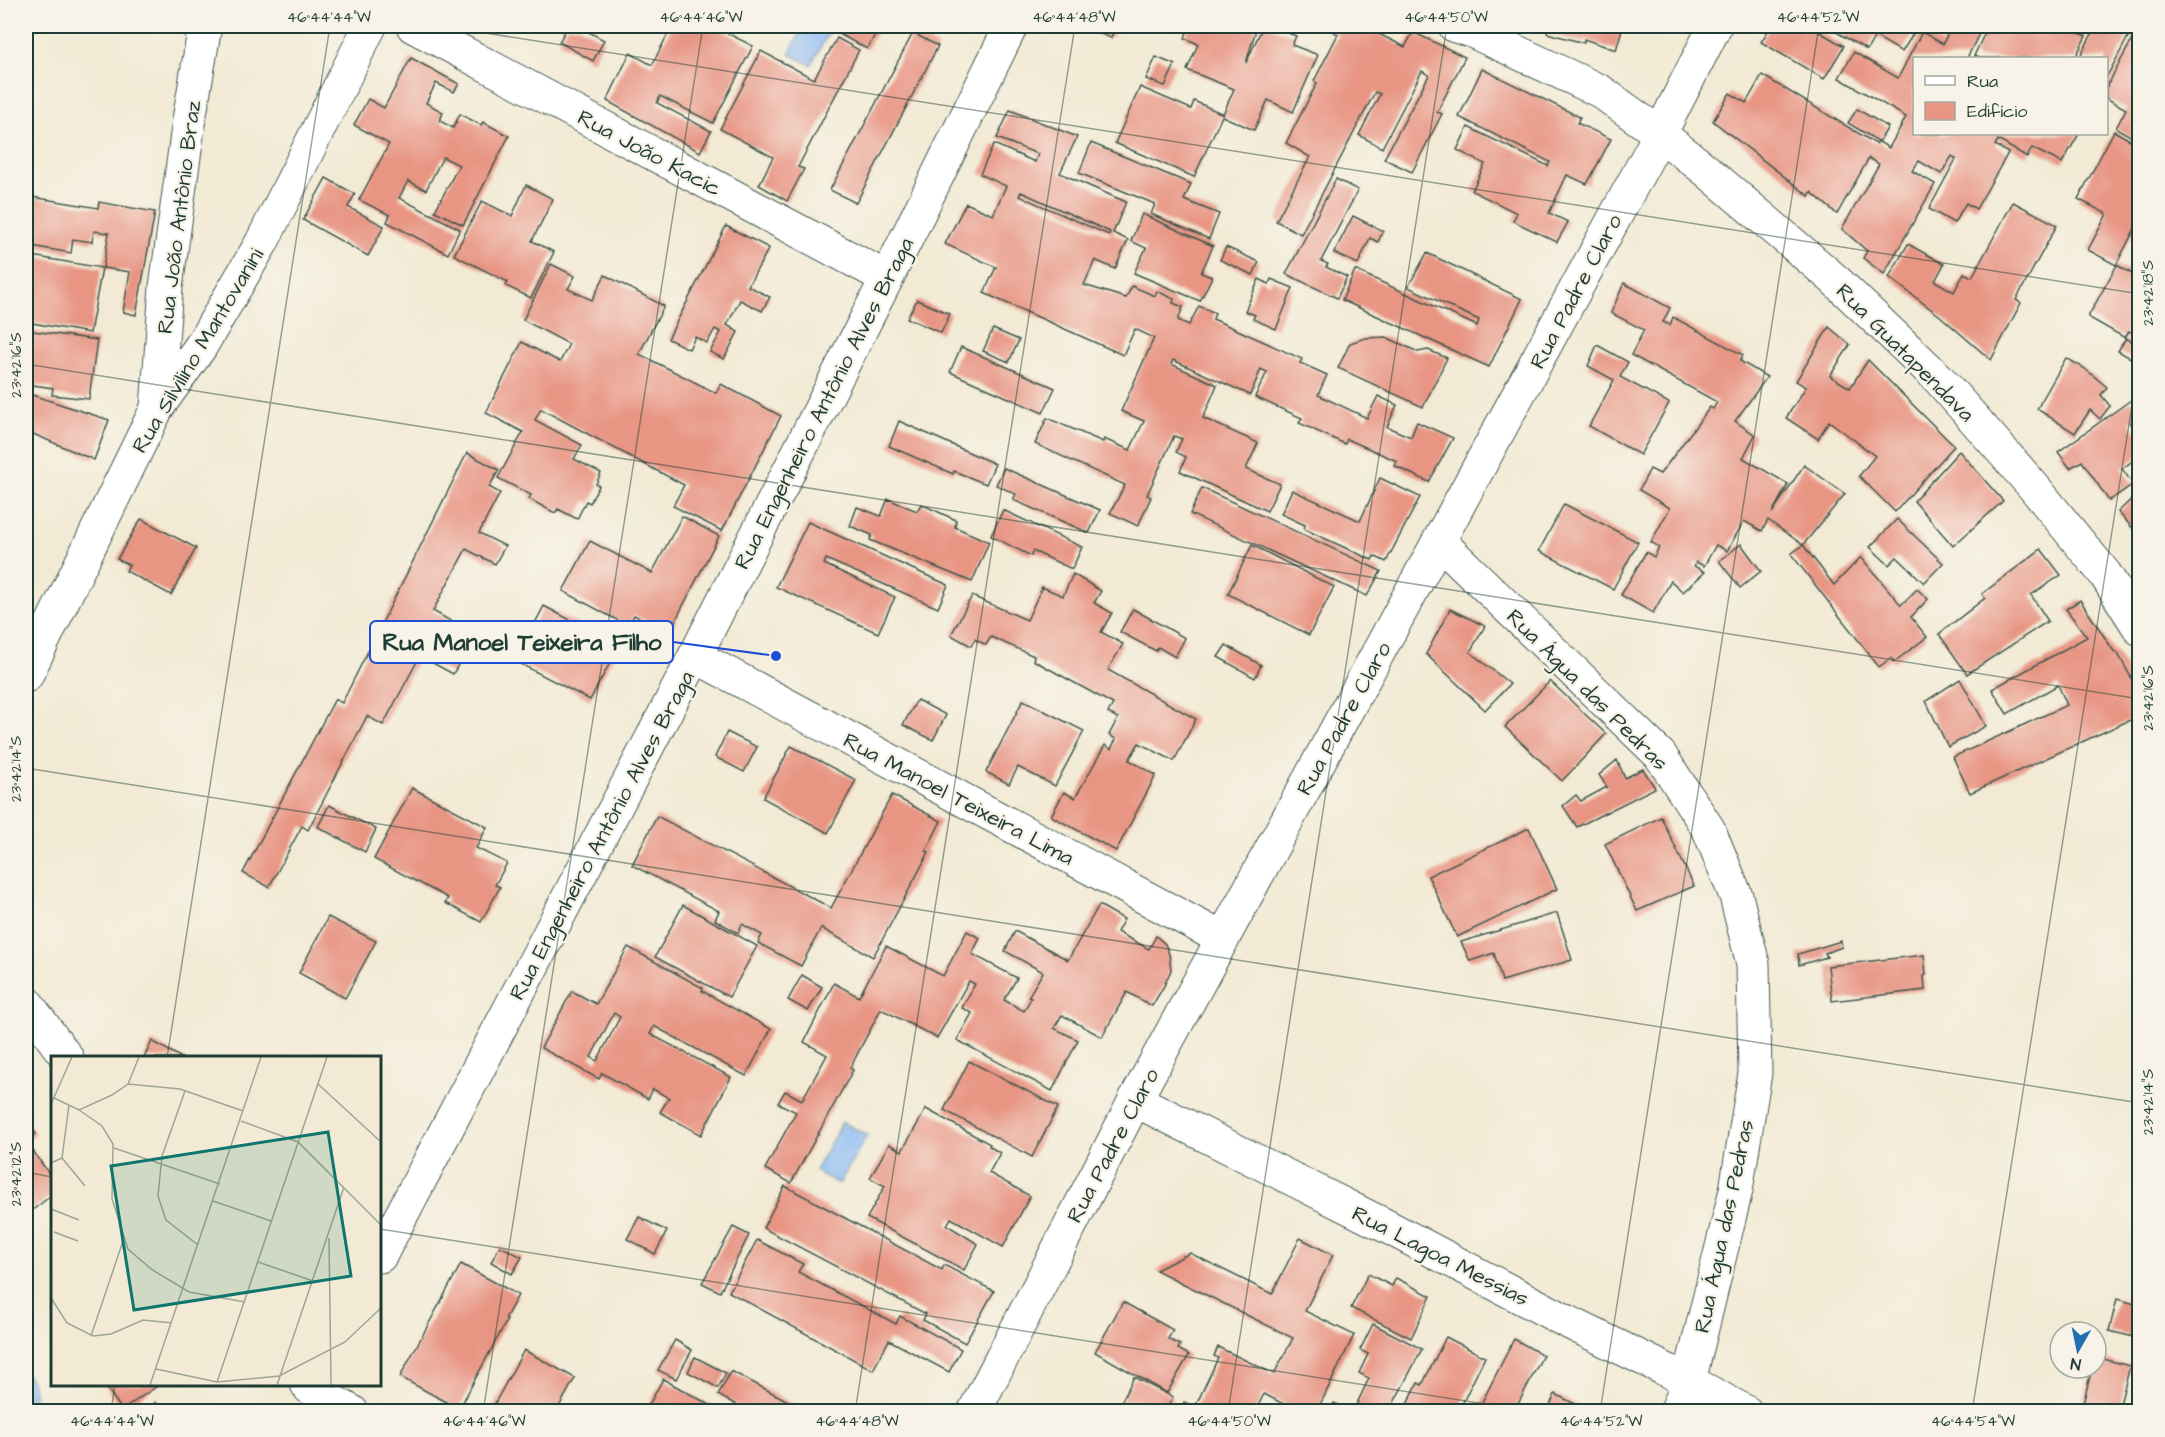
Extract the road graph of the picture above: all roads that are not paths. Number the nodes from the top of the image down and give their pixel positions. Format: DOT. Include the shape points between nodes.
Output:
graph roads {
  1 [pos="205,26"];
  2 [pos="370,26"];
  3 [pos="412,26"];
  4 [pos="1011,26"];
  5 [pos="1455,26"];
  6 [pos="1714,26"];
  7 [pos="1660,134"];
  8 [pos="887,278"];
  9 [pos="157,408"];
  10 [pos="1440,542"];
  11 [pos="2139,629"];
  12 [pos="695,656"];
  13 [pos="26,676"];
  14 [pos="1222,939"];
  15 [pos="26,1002"];
  16 [pos="66,1056"];
  17 [pos="1135,1100"];
  18 [pos="381,1254"];
  19 [pos="1689,1381"];
  20 [pos="306,1392"];
  21 [pos="352,1412"];
  22 [pos="974,1412"];
  23 [pos="1676,1412"];
  24 [pos="1746,1412"];
  1 -- 9 [label="street, Rua João Antônio Braz" via="166,287"];
  2 -- 9 [label="street, Rua Silvilino Mantovanini" via="262,242 201,346"];
  3 -- 8 [label="street, Rua João Kacic"];
  4 -- 8 [label="street, Rua Engenheiro Antônio Alves Braga"];
  5 -- 7 [label="street, Rua Guatapendava" via="1600,91"];
  6 -- 7 [label="street, Rua Padre Claro"];
  7 -- 10 [label="street, Rua Padre Claro"];
  7 -- 11 [label="street, Rua Guatapendava" via="1834,279 1938,378 2105,574"];
  8 -- 12 [label="street, Rua Engenheiro Antônio Alves Braga"];
  9 -- 13 [label="street, Rua Silvilino Mantovanini"];
  10 -- 14 [label="street, Rua Padre Claro"];
  10 -- 19 [label="street, Rua Água das Pedras" via="1660,755 1709,830 1736,896 1753,964 1755,1073 1736,1190"];
  12 -- 14 [label="street, Rua Manoel Teixeira Lima"];
  12 -- 18 [label="street, Rua Engenheiro Antônio Alves Braga"];
  14 -- 17 [label="street, Rua Padre Claro"];
  15 -- 16 [label="street"];
  17 -- 19 [label="street, Rua Lagoa Messias"];
  17 -- 22 [label="street, Rua Padre Claro"];
  19 -- 23 [label="street, Rua Água das Pedras"];
  19 -- 24 [label="street, Rua Lagoa Messias"];
  20 -- 21 [label="street"];
}
